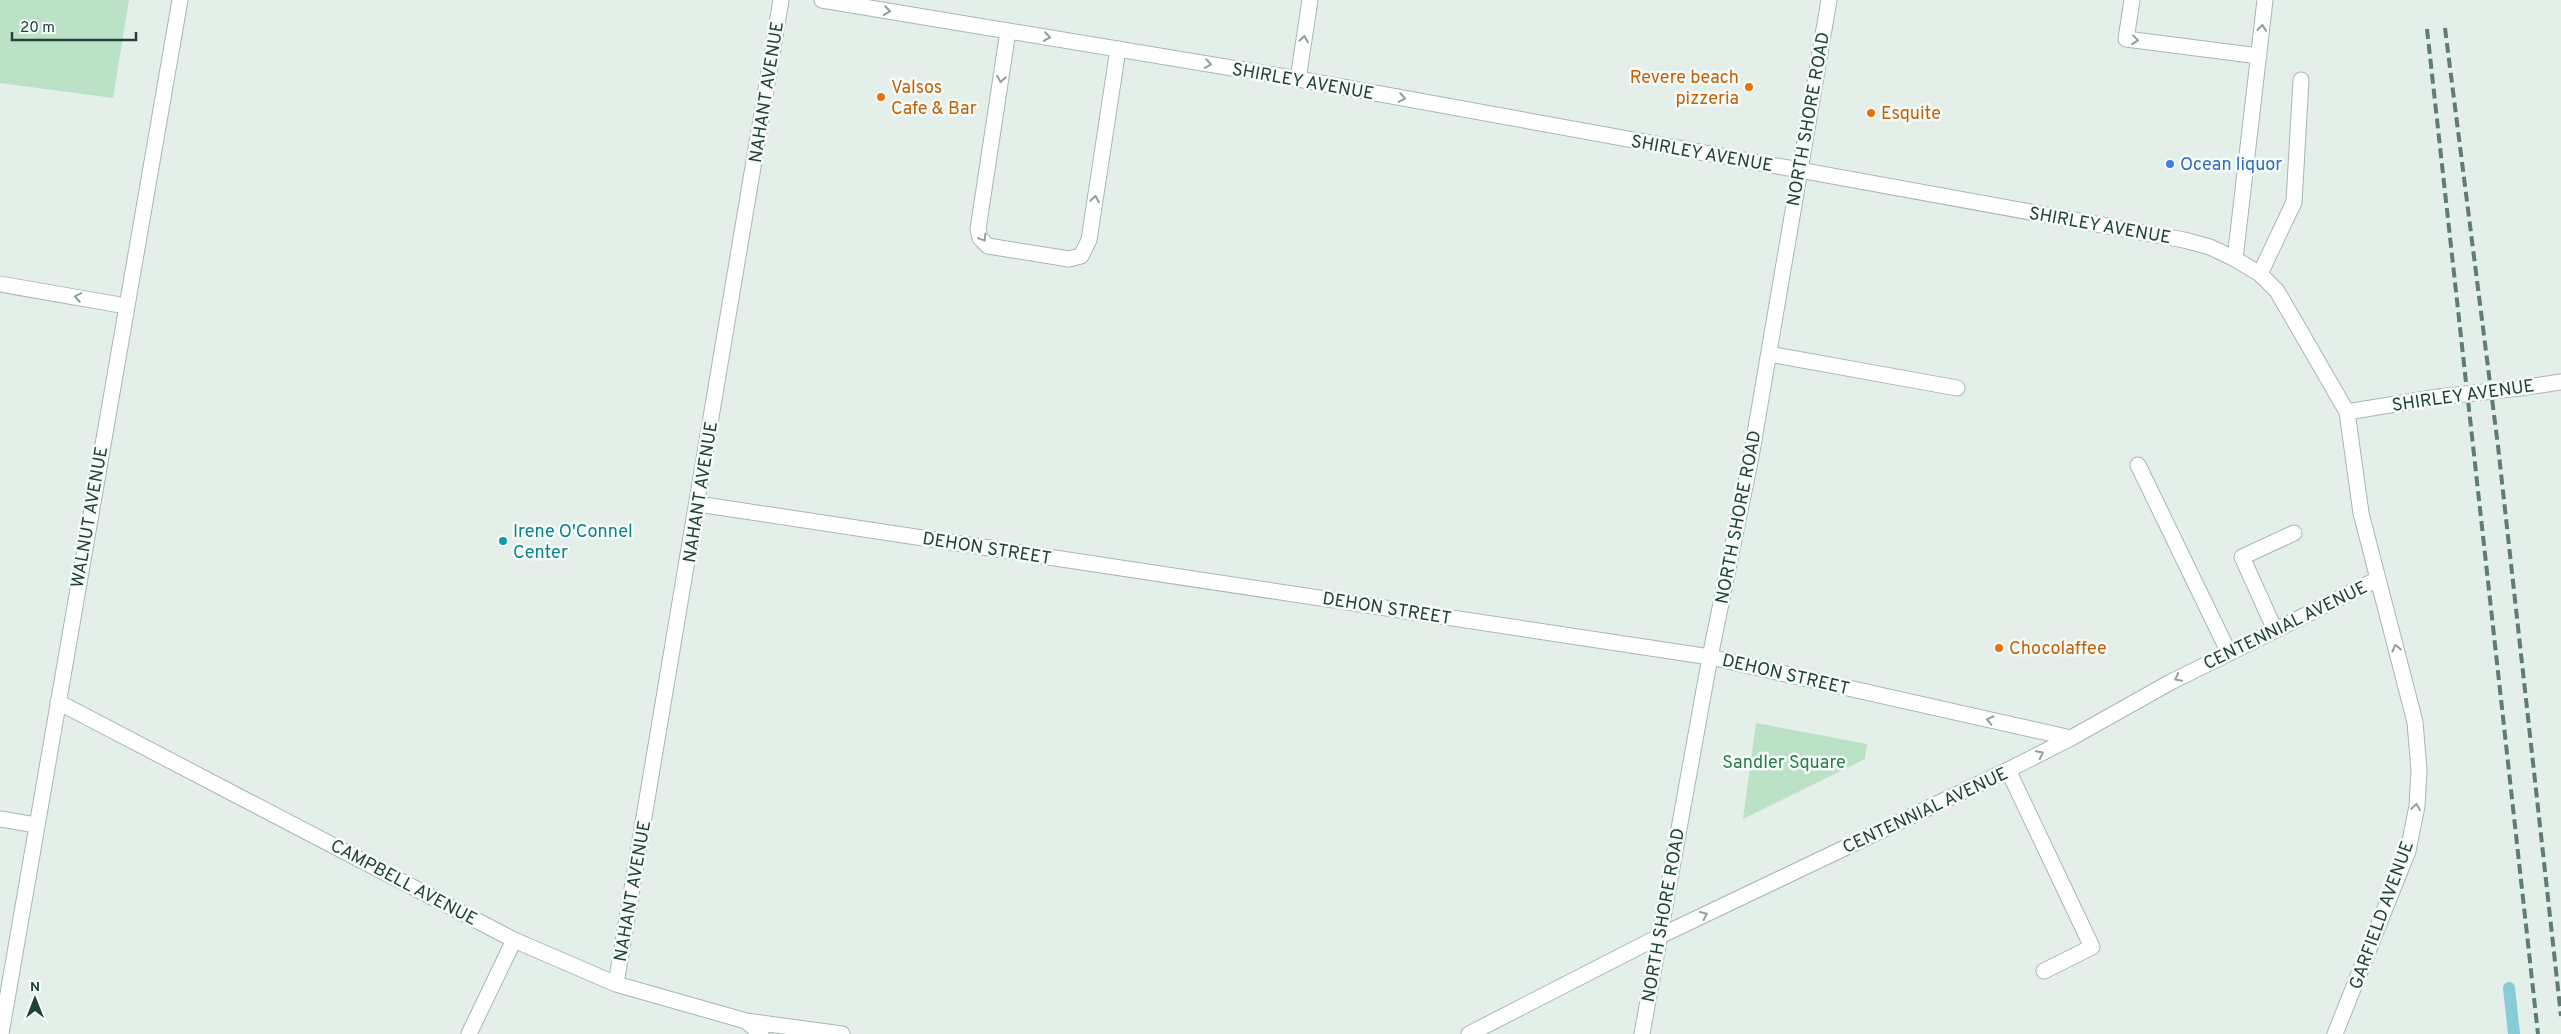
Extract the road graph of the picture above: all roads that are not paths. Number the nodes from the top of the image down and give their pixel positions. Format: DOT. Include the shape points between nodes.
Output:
graph roads {
  1 [pos="180,0"];
  2 [pos="781,0"];
  3 [pos="822,0"];
  4 [pos="1310,0"];
  5 [pos="1829,0"];
  6 [pos="2132,0"];
  7 [pos="2265,0"];
  8 [pos="1008,31"];
  9 [pos="1118,49"];
  10 [pos="2259,56"];
  11 [pos="1298,79"];
  12 [pos="2301,80"];
  13 [pos="1799,171"];
  14 [pos="2235,259"];
  15 [pos="2260,274"];
  16 [pos="0,284"];
  17 [pos="126,306"];
  18 [pos="1769,354"];
  19 [pos="2561,382"];
  20 [pos="1957,388"];
  21 [pos="2347,412"];
  22 [pos="2138,465"];
  23 [pos="698,504"];
  24 [pos="2294,533"];
  25 [pos="2378,579"];
  26 [pos="2275,630"];
  27 [pos="2229,652"];
  28 [pos="1710,657"];
  29 [pos="58,702"];
  30 [pos="2071,738"];
  31 [pos="2008,770"];
  32 [pos="0,819"];
  33 [pos="36,825"];
  34 [pos="1660,936"];
  35 [pos="514,940"];
  36 [pos="2044,971"];
  37 [pos="616,984"];
  38 [pos="746,1021"];
  39 [pos="1,1034"];
  40 [pos="470,1034"];
  41 [pos="761,1034"];
  42 [pos="842,1034"];
  43 [pos="1468,1034"];
  44 [pos="1642,1034"];
  45 [pos="2335,1034"];
  1 -- 17 [label="street, WALNUT AVENUE"];
  2 -- 23 [label="street, NAHANT AVENUE"];
  3 -- 8 [label="street, SHIRLEY AVENUE, one-way"];
  11 -- 4 [label="street, one-way"];
  5 -- 13 [label="street, NORTH SHORE ROAD"];
  6 -- 10 [label="street, one-way" via="2126,39"];
  10 -- 7 [label="street, one-way"];
  8 -- 9 [label="street, SHIRLEY AVENUE, one-way"];
  8 -- 9 [label="street, one-way" via="978,229 980,238 988,246 1069,259 1081,256 1089,240"];
  9 -- 11 [label="street, SHIRLEY AVENUE, one-way"];
  10 -- 14 [label="street"];
  11 -- 13 [label="street, SHIRLEY AVENUE, one-way"];
  12 -- 15 [label="street" via="2294,202"];
  13 -- 14 [label="street, SHIRLEY AVENUE" via="2184,240 2210,247"];
  13 -- 18 [label="street, NORTH SHORE ROAD"];
  14 -- 15 [label="street, SHIRLEY AVENUE"];
  15 -- 21 [label="street, SHIRLEY AVENUE" via="2277,291"];
  17 -- 16 [label="street, one-way"];
  17 -- 29 [label="street, WALNUT AVENUE"];
  18 -- 20 [label="street"];
  18 -- 28 [label="street, NORTH SHORE ROAD"];
  19 -- 21 [label="street, SHIRLEY AVENUE, bridge"];
  21 -- 25 [label="street, GARFIELD AVENUE" via="2362,513"];
  22 -- 27 [label="street"];
  23 -- 28 [label="street, DEHON STREET"];
  23 -- 37 [label="street, NAHANT AVENUE"];
  24 -- 26 [label="street" via="2242,557"];
  25 -- 26 [label="street, CENTENNIAL AVENUE"];
  45 -- 25 [label="street, GARFIELD AVENUE, one-way" via="2408,851 2417,806 2419,770 2415,722"];
  26 -- 27 [label="street, CENTENNIAL AVENUE"];
  27 -- 30 [label="street, CENTENNIAL AVENUE, one-way"];
  30 -- 28 [label="street, DEHON STREET, one-way"];
  28 -- 34 [label="street, NORTH SHORE ROAD"];
  29 -- 33 [label="street, WALNUT AVENUE"];
  29 -- 35 [label="street, CAMPBELL AVENUE"];
  31 -- 30 [label="street, CENTENNIAL AVENUE, one-way"];
  34 -- 31 [label="street, CENTENNIAL AVENUE, one-way"];
  31 -- 36 [label="street" via="2092,948"];
  32 -- 33 [label="street"];
  33 -- 39 [label="street, WALNUT AVENUE"];
  34 -- 43 [label="street, CENTENNIAL AVENUE"];
  34 -- 44 [label="street, NORTH SHORE ROAD"];
  35 -- 37 [label="street, CAMPBELL AVENUE"];
  35 -- 40 [label="street"];
  37 -- 38 [label="street, CAMPBELL AVENUE"];
  38 -- 41 [label="street, CAMPBELL AVENUE"];
  38 -- 42 [label="street"];
}
